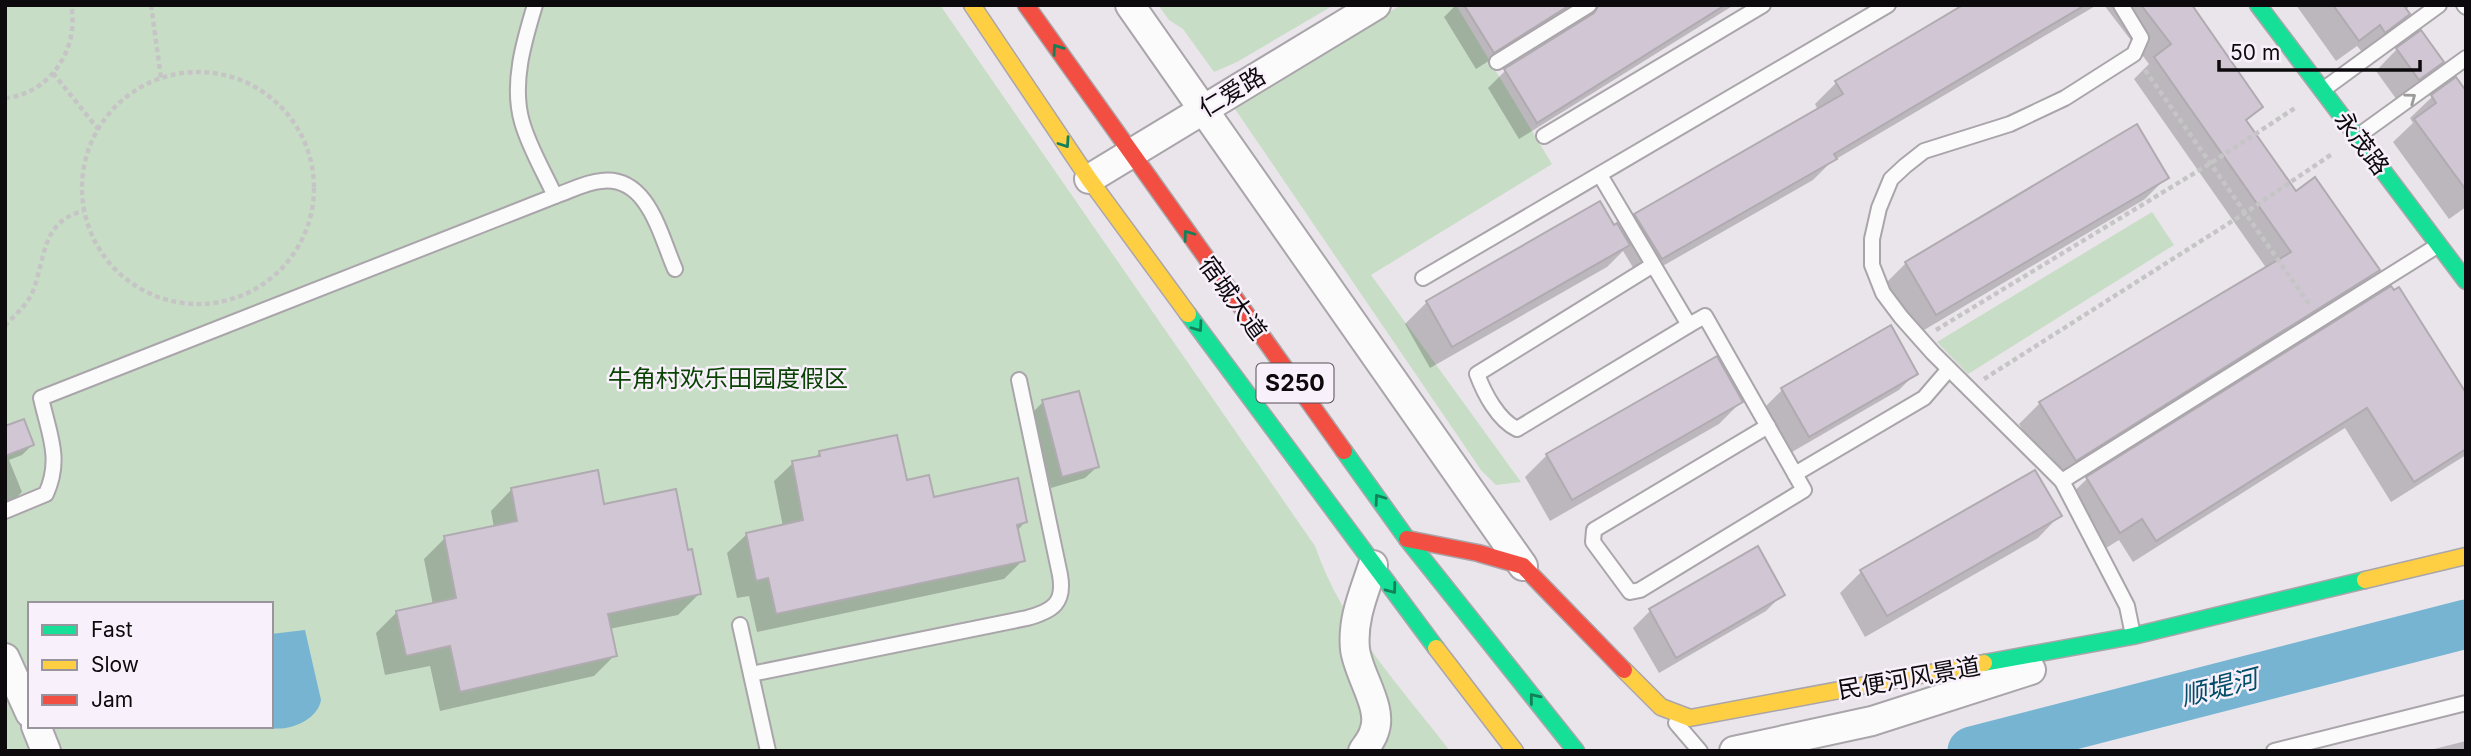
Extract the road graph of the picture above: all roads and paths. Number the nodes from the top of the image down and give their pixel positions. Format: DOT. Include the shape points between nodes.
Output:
graph roads {
  1 [pos="71,5"];
  2 [pos="151,5"];
  3 [pos="535,5"];
  4 [pos="972,5"];
  5 [pos="1026,5"];
  6 [pos="1130,5"];
  7 [pos="1376,5"];
  8 [pos="1589,5"];
  9 [pos="1763,5"];
  10 [pos="1888,5"];
  11 [pos="2120,5"];
  12 [pos="2258,5"];
  13 [pos="2439,5"];
  14 [pos="2134,54"];
  15 [pos="2466,58"];
  16 [pos="1497,62"];
  17 [pos="53,73"];
  18 [pos="161,78"];
  19 [pos="2322,91"];
  20 [pos="5,99"];
  21 [pos="1202,110"];
  22 [pos="99,129"];
  23 [pos="1544,136"];
  24 [pos="2357,137"];
  25 [pos="1130,154"];
  26 [pos="2211,163"];
  27 [pos="1600,175"];
  28 [pos="1089,179"];
  29 [pos="555,196"];
  30 [pos="83,211"];
  31 [pos="2245,213"];
  32 [pos="2438,245"];
  33 [pos="1653,265"];
  34 [pos="675,269"];
  35 [pos="1423,278"];
  36 [pos="2466,281"];
  37 [pos="2320,319"];
  38 [pos="1689,325"];
  39 [pos="5,326"];
  40 [pos="1921,339"];
  41 [pos="1949,369"];
  42 [pos="1019,380"];
  43 [pos="1968,388"];
  44 [pos="1768,426"];
  45 [pos="1796,474"];
  46 [pos="2062,481"];
  47 [pos="5,511"];
  48 [pos="1408,538"];
  49 [pos="2466,556"];
  50 [pos="1373,565"];
  51 [pos="1523,566"];
  52 [pos="740,625"];
  53 [pos="2133,636"];
  54 [pos="5,658"];
  55 [pos="751,674"];
  56 [pos="2466,703"];
  57 [pos="1661,706"];
  58 [pos="28,709"];
  59 [pos="37,728"];
  60 [pos="46,751"];
  61 [pos="768,751"];
  62 [pos="1363,751"];
  63 [pos="1516,751"];
  64 [pos="1576,751"];
  65 [pos="1700,751"];
  66 [pos="1734,751"];
  67 [pos="2274,751"];
  1 -- 17 [label="path" via="70,44"];
  2 -- 18 [label="path"];
  3 -- 29 [label="lane" via="518,90 522,121"];
  4 -- 28 [label="main road, 宿城大道 / S250, one-way"];
  25 -- 5 [label="main road, 宿城大道 / S250, one-way"];
  6 -- 21 [label="street"];
  7 -- 21 [label="street, 仁爱路"];
  8 -- 16 [label="lane"];
  9 -- 23 [label="lane"];
  10 -- 27 [label="lane"];
  11 -- 14 [label="lane" via="2141,38"];
  12 -- 19 [label="main road, 永茂路"];
  13 -- 19 [label="lane"];
  14 -- 26 [label="path"];
  14 -- 40 [label="lane" via="2064,98 2010,124 1924,151 1891,178 1878,208 1872,265 1883,293"];
  24 -- 15 [label="lane, one-way"];
  17 -- 20 [label="path" via="40,86"];
  17 -- 22 [label="path"];
  18 -- 22 [label="path" via="118,102"];
  18 -- 30 [label="path" via="189,71 228,74 264,90 293,118 310,152 316,192 308,229 296,251 261,287 226,302 189,305 152,296 120,276 96,246"];
  19 -- 24 [label="main road, 永茂路"];
  19 -- 26 [label="path"];
  21 -- 25 [label="street, 仁爱路"];
  21 -- 51 [label="street"];
  22 -- 30 [label="path" via="83,171"];
  24 -- 31 [label="path"];
  24 -- 32 [label="main road, 永茂路"];
  25 -- 28 [label="street, 仁爱路"];
  48 -- 25 [label="main road, 宿城大道 / S250, one-way"];
  26 -- 31 [label="path"];
  26 -- 40 [label="path"];
  27 -- 33 [label="lane"];
  27 -- 35 [label="lane"];
  28 -- 50 [label="main road, 宿城大道 / S250, one-way"];
  29 -- 34 [label="lane" via="598,181 630,185 644,198"];
  29 -- 47 [label="lane" via="41,398 52,436 54,476 46,494"];
  30 -- 39 [label="path" via="56,225 41,255 33,291"];
  31 -- 37 [label="path"];
  31 -- 43 [label="path"];
  32 -- 36 [label="main road, 永茂路"];
  32 -- 37 [label="lane"];
  33 -- 38 [label="lane"];
  33 -- 38 [label="lane" via="1477,374 1482,386 1507,424 1517,429"];
  37 -- 46 [label="lane"];
  38 -- 44 [label="lane" via="1705,316"];
  40 -- 41 [label="lane"];
  41 -- 43 [label="lane"];
  41 -- 45 [label="lane" via="1924,398"];
  42 -- 55 [label="lane" via="1063,590 1056,603 1045,613 1027,618"];
  43 -- 46 [label="lane"];
  44 -- 45 [label="lane"];
  44 -- 45 [label="lane" via="1594,530 1593,542 1630,592 1640,590 1804,490"];
  46 -- 53 [label="lane" via="2127,606"];
  48 -- 51 [label="main road"];
  64 -- 48 [label="main road, 宿城大道 / S250, one-way"];
  49 -- 53 [label="main road, 民便河风景道"];
  50 -- 62 [label="street" via="1355,619 1361,675 1376,706 1376,730"];
  50 -- 63 [label="main road, 宿城大道 / S250, one-way"];
  51 -- 57 [label="main road, 民便河风景道"];
  52 -- 55 [label="lane"];
  53 -- 57 [label="main road, 民便河风景道" via="1690,718"];
  53 -- 66 [label="street" via="1872,721"];
  54 -- 58 [label="street"];
  55 -- 61 [label="lane"];
  56 -- 67 [label="lane"];
  57 -- 65 [label="lane"];
  59 -- 60 [label="street"];
}
